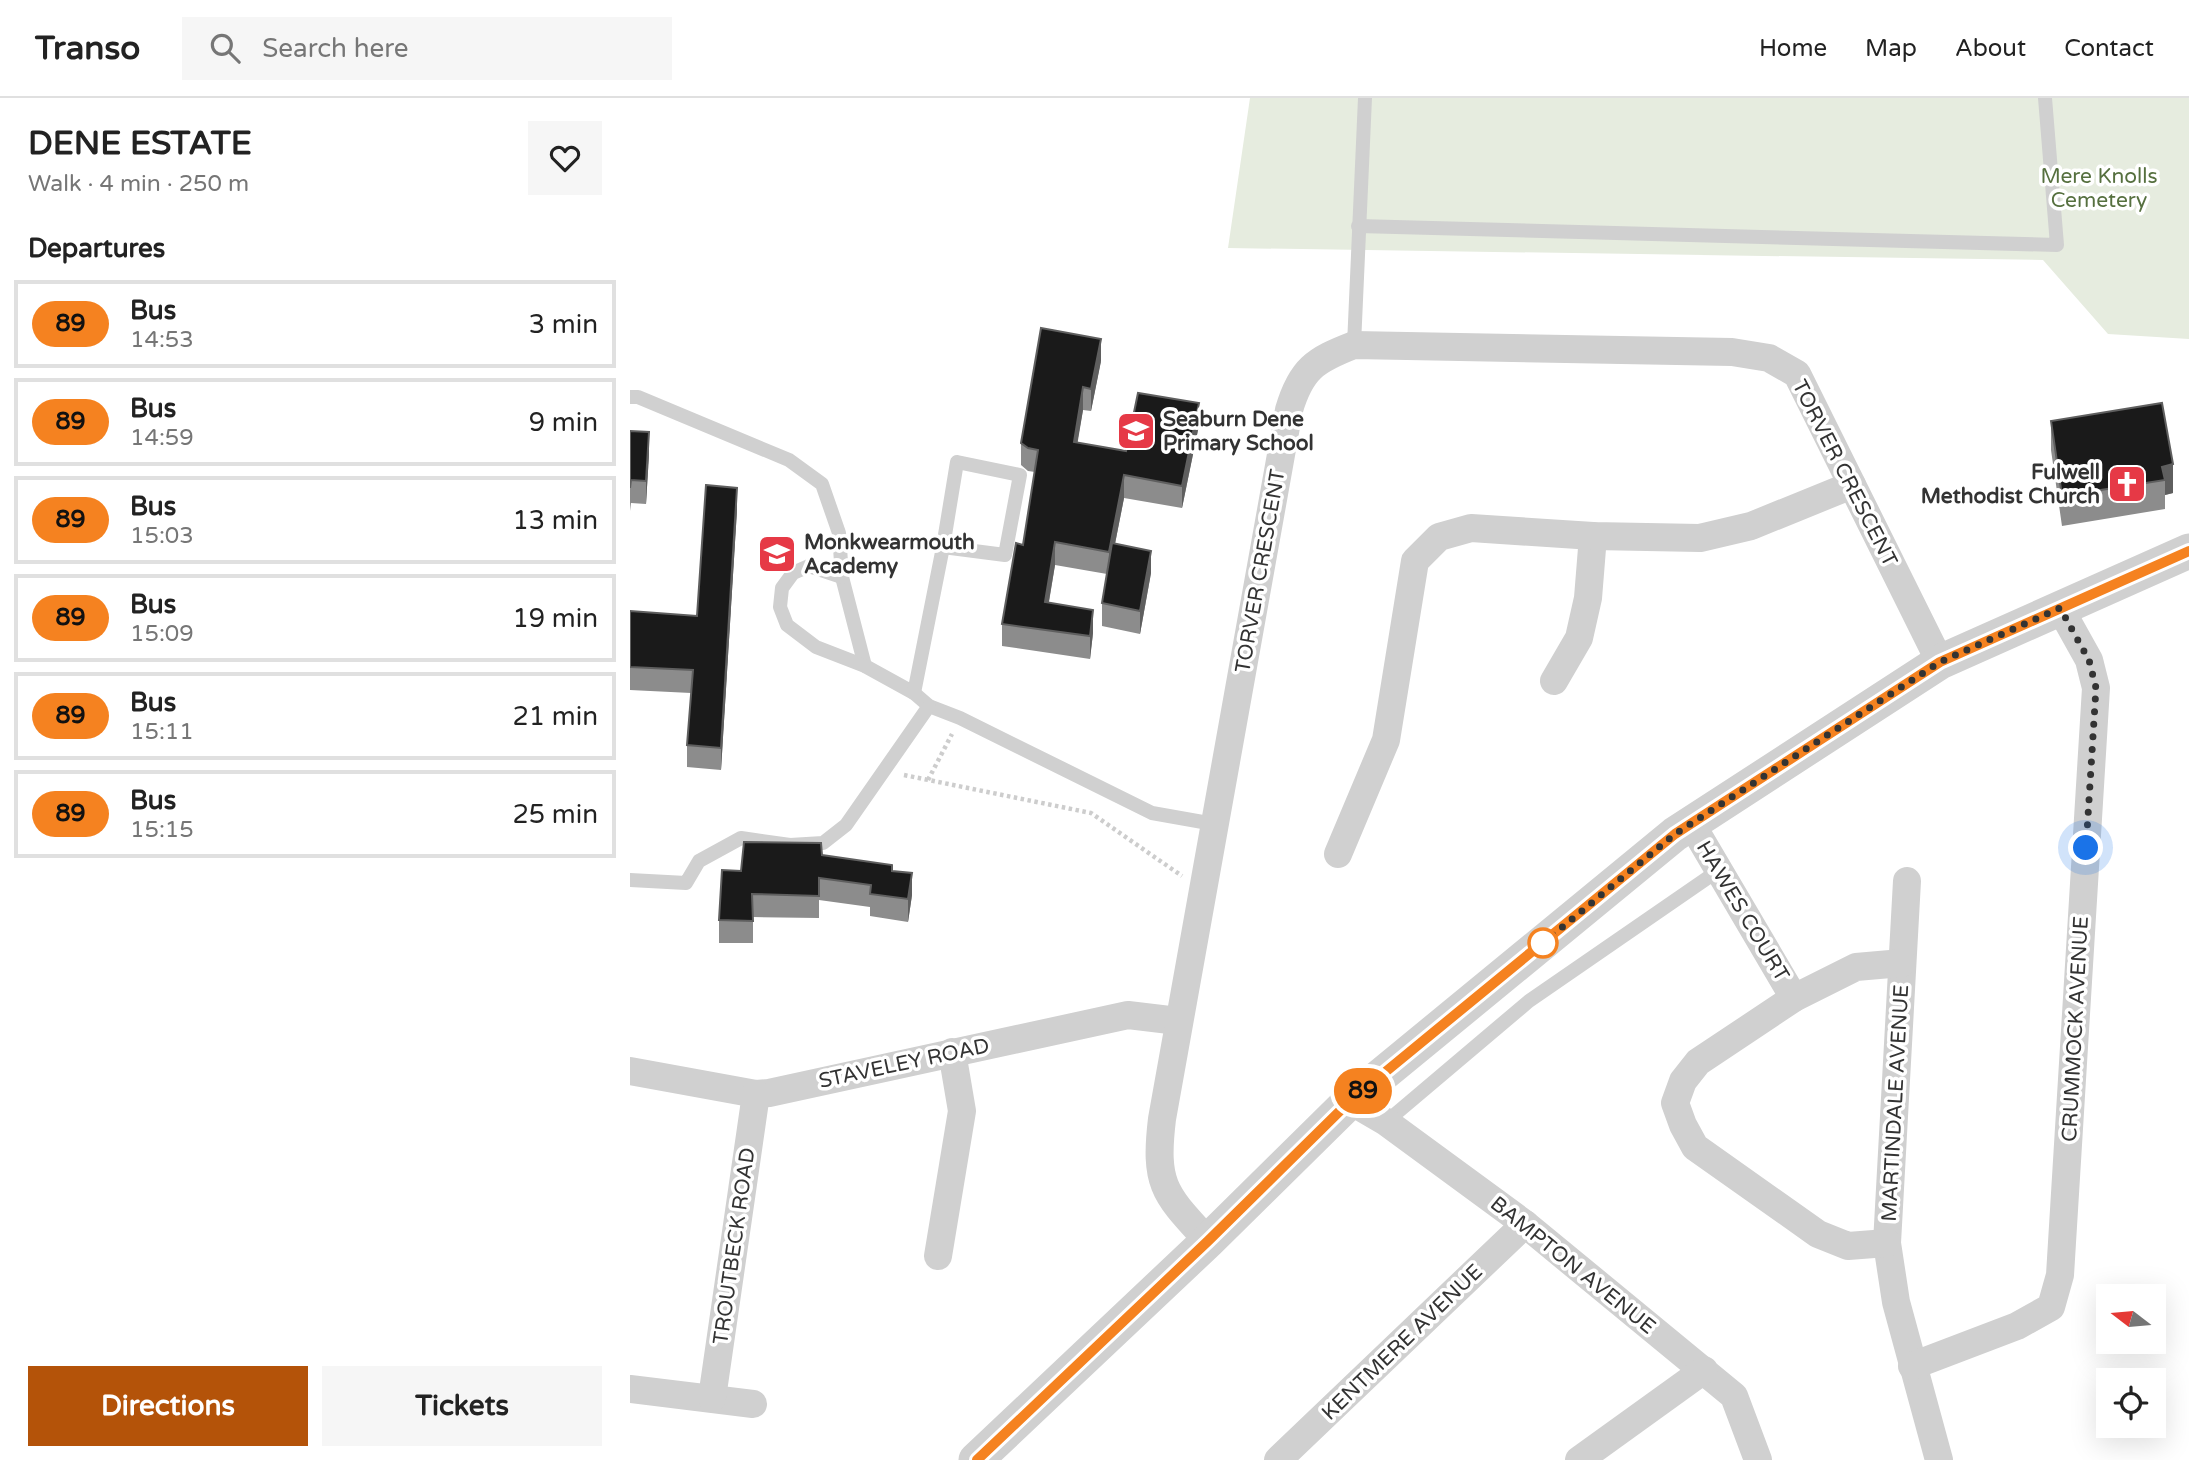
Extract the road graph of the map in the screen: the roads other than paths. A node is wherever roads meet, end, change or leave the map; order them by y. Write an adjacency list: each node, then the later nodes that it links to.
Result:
1 (1365, 98): 3 (lane)
2 (2045, 98): 3 (lane)
3 (1358, 226): 4 (lane)
4 (1354, 345): 6 (street, TORVER CRESCENT); 18 (street, TORVER CRESCENT)
5 (630, 397): 10 (lane)
6 (1852, 485): 7 (street); 12 (street, TORVER CRESCENT)
7 (1593, 536): 14 (street); 19 (street)
8 (943, 547): 8 (lane); 15 (lane)
9 (2189, 551): 11 (street)
10 (842, 577): 13 (lane); 13 (lane)
11 (2060, 608): 12 (street); 35 (street, CRUMMOCK AVENUE)
12 (1940, 662): 17 (street)
13 (865, 666): 15 (lane)
14 (1554, 681)
15 (914, 692): 16 (lane)
16 (929, 706): 18 (lane); 21 (lane)
17 (1691, 823): 20 (street, HAWES COURT); 29 (street)
18 (1214, 824): 25 (street, TORVER CRESCENT)
19 (1338, 854)
20 (1719, 870): 24 (street, HAWES COURT); 30 (lane)
21 (630, 880)
22 (1907, 881): 23 (street, MARTINDALE AVENUE)
23 (1902, 963): 24 (street, MARTINDALE AVENUE); 33 (street, MARTINDALE AVENUE)
24 (1794, 998): 33 (street, MARTINDALE AVENUE)
25 (1178, 1021): 26 (street, STAVELEY ROAD); 32 (street, TORVER CRESCENT)
26 (952, 1052): 28 (street, STAVELEY ROAD); 34 (street)
27 (630, 1071): 28 (street, STAVELEY ROAD)
28 (757, 1094): 38 (street, TROUTBECK ROAD)
29 (1350, 1101): 30 (street, BAMPTON AVENUE); 32 (street)
30 (1386, 1122): 31 (street, BAMPTON AVENUE)
31 (1525, 1224): 36 (street, BAMPTON AVENUE); 41 (street, KENTMERE AVENUE)
32 (1208, 1241): 40 (street)
33 (1887, 1243): 35 (street, MARTINDALE AVENUE)
34 (938, 1256)
35 (1912, 1366): 44 (street, MARTINDALE AVENUE)
36 (1704, 1370): 42 (street); 43 (street, BAMPTON AVENUE)
37 (630, 1389): 38 (street)
38 (712, 1398): 39 (street)
39 (753, 1404)
40 (976, 1460)
41 (1278, 1460)
42 (1579, 1460)
43 (1758, 1460)
44 (1939, 1460)

